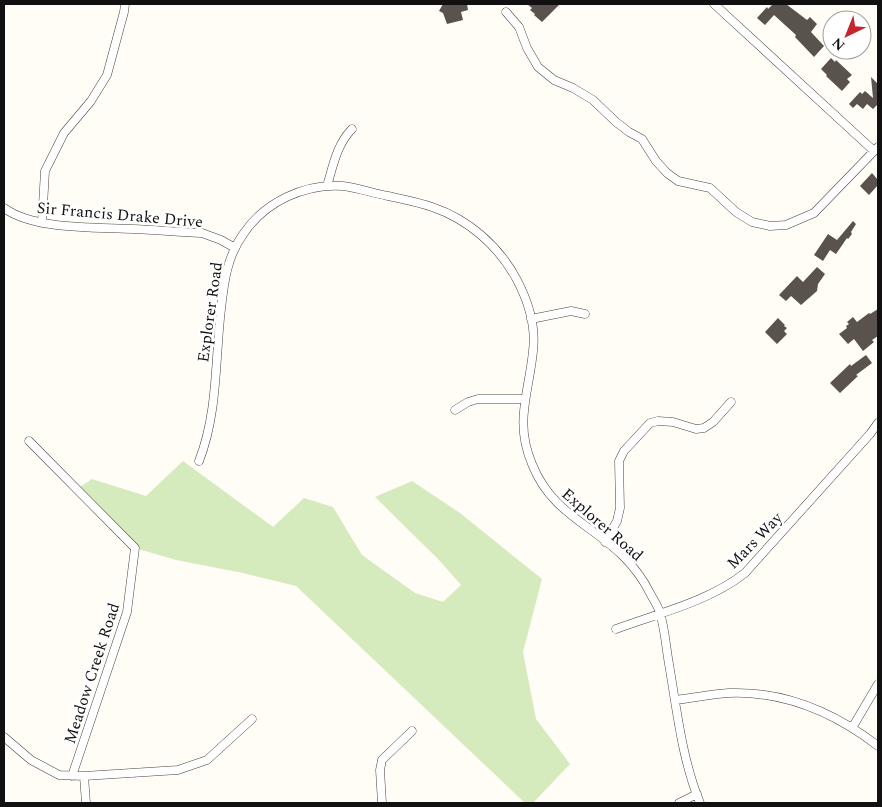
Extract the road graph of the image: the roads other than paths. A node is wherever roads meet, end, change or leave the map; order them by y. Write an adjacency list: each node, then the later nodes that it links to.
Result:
1 (125, 4): 8 (street)
2 (714, 4): 5 (street)
3 (506, 12): 5 (street)
4 (352, 129): 6 (street)
5 (876, 149)
6 (327, 186): 9 (street, Explorer Road); 11 (street, Explorer Road)
7 (4, 208): 8 (street, Sir Francis Drake Drive)
8 (42, 223): 9 (street, Sir Francis Drake Drive)
9 (235, 248): 17 (street, Explorer Road)
10 (585, 314): 11 (street)
11 (531, 319): 12 (street, Explorer Road)
12 (524, 400): 14 (street); 18 (street, Explorer Road)
13 (731, 402): 18 (street)
14 (455, 410)
15 (878, 423): 19 (street, Mars Way)
16 (29, 440): 28 (street, Meadow Creek Road)
17 (198, 461)
18 (605, 542): 19 (street, Explorer Road)
19 (660, 613): 20 (street, Mars Way); 22 (street, Explorer Road)
20 (616, 629)
21 (878, 684): 24 (street)
22 (675, 700): 24 (street); 30 (street, Explorer Road)
23 (252, 719): 29 (street)
24 (852, 728): 27 (street)
25 (412, 731): 32 (street)
26 (4, 737): 28 (street)
27 (878, 746)
28 (72, 776): 29 (street)
29 (84, 776): 31 (street)
30 (697, 794): 33 (street); 34 (street, Explorer Road)
31 (86, 803)
32 (382, 803)
33 (679, 803)
34 (700, 803)

